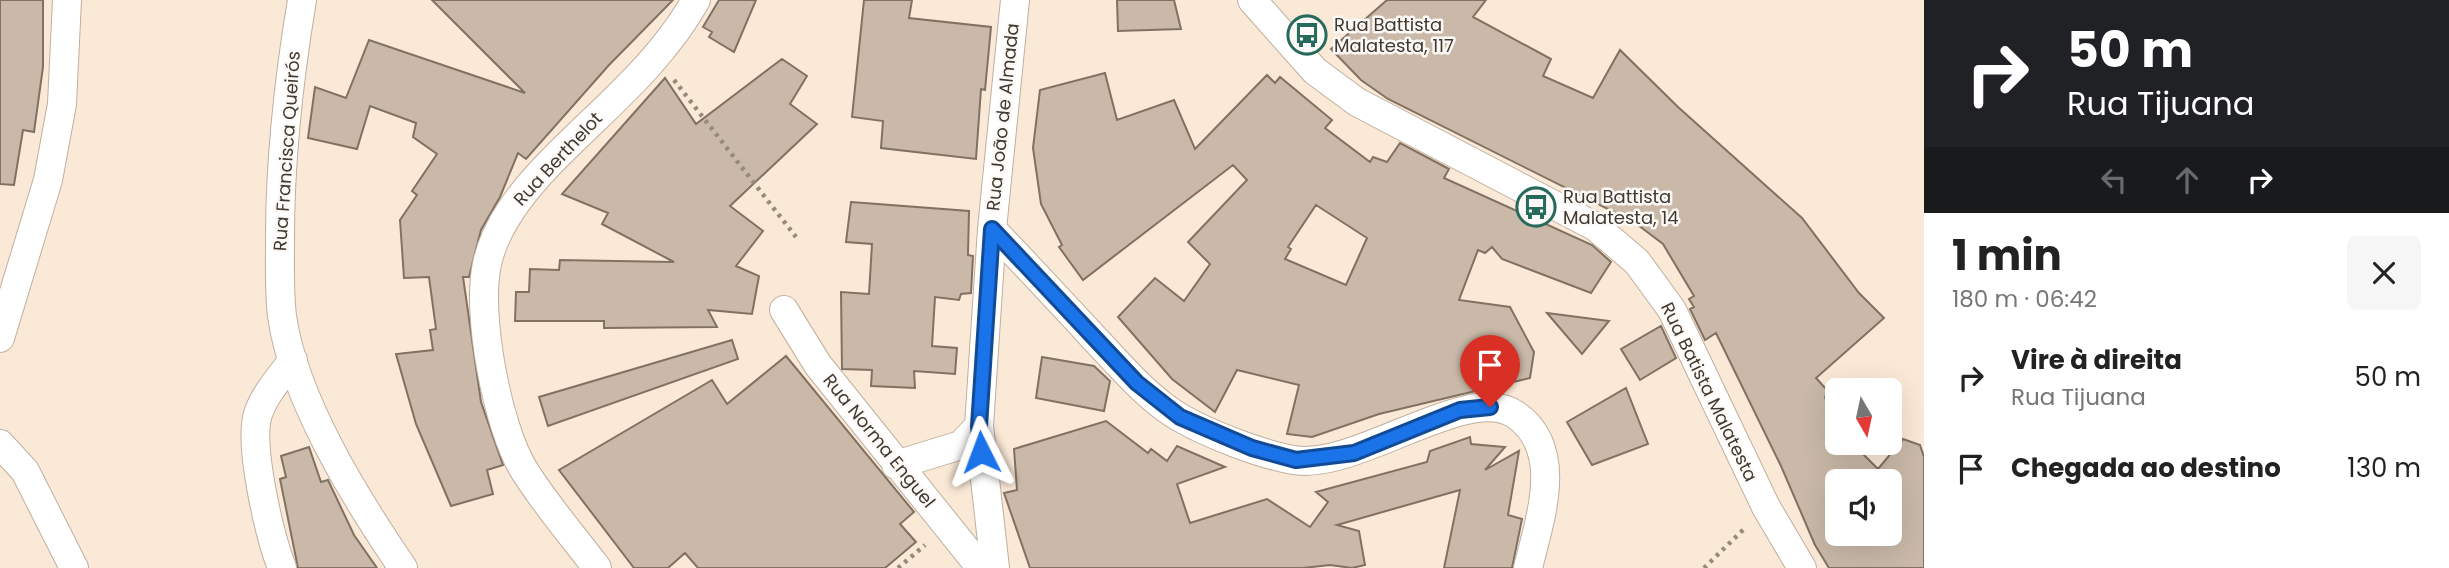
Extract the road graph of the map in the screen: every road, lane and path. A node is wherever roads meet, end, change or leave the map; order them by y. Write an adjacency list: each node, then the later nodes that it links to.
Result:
1 (67, 0): 10 (street)
2 (302, 0): 11 (street, Rua Francisca Queirós)
3 (696, 0): 6 (street, Rua Berthelot)
4 (1015, 0): 7 (street, Rua João de Almada)
5 (1252, 0): 15 (street, Rua Batista Malatesta)
6 (656, 57): 8 (path); 20 (street, Rua Berthelot)
7 (992, 229): 12 (street, Rua João de Almada); 24 (street)
8 (796, 237)
9 (784, 310): 14 (street, Rua Norma Enguel)
10 (0, 338)
11 (293, 360): 18 (street); 19 (street, Rua Francisca Queirós)
12 (979, 426): 14 (street); 23 (street, Rua João de Almada)
13 (0, 444): 17 (street)
14 (896, 465): 16 (street, Rua Norma Enguel)
15 (1766, 508): 25 (path); 26 (street, Rua Batista Malatesta)
16 (947, 527): 21 (path); 22 (street, Rua Norma Enguel)
17 (74, 568)
18 (282, 568)
19 (403, 568)
20 (597, 568)
21 (898, 568)
22 (981, 568)
23 (995, 568)
24 (1528, 568)
25 (1704, 568)
26 (1802, 568)

